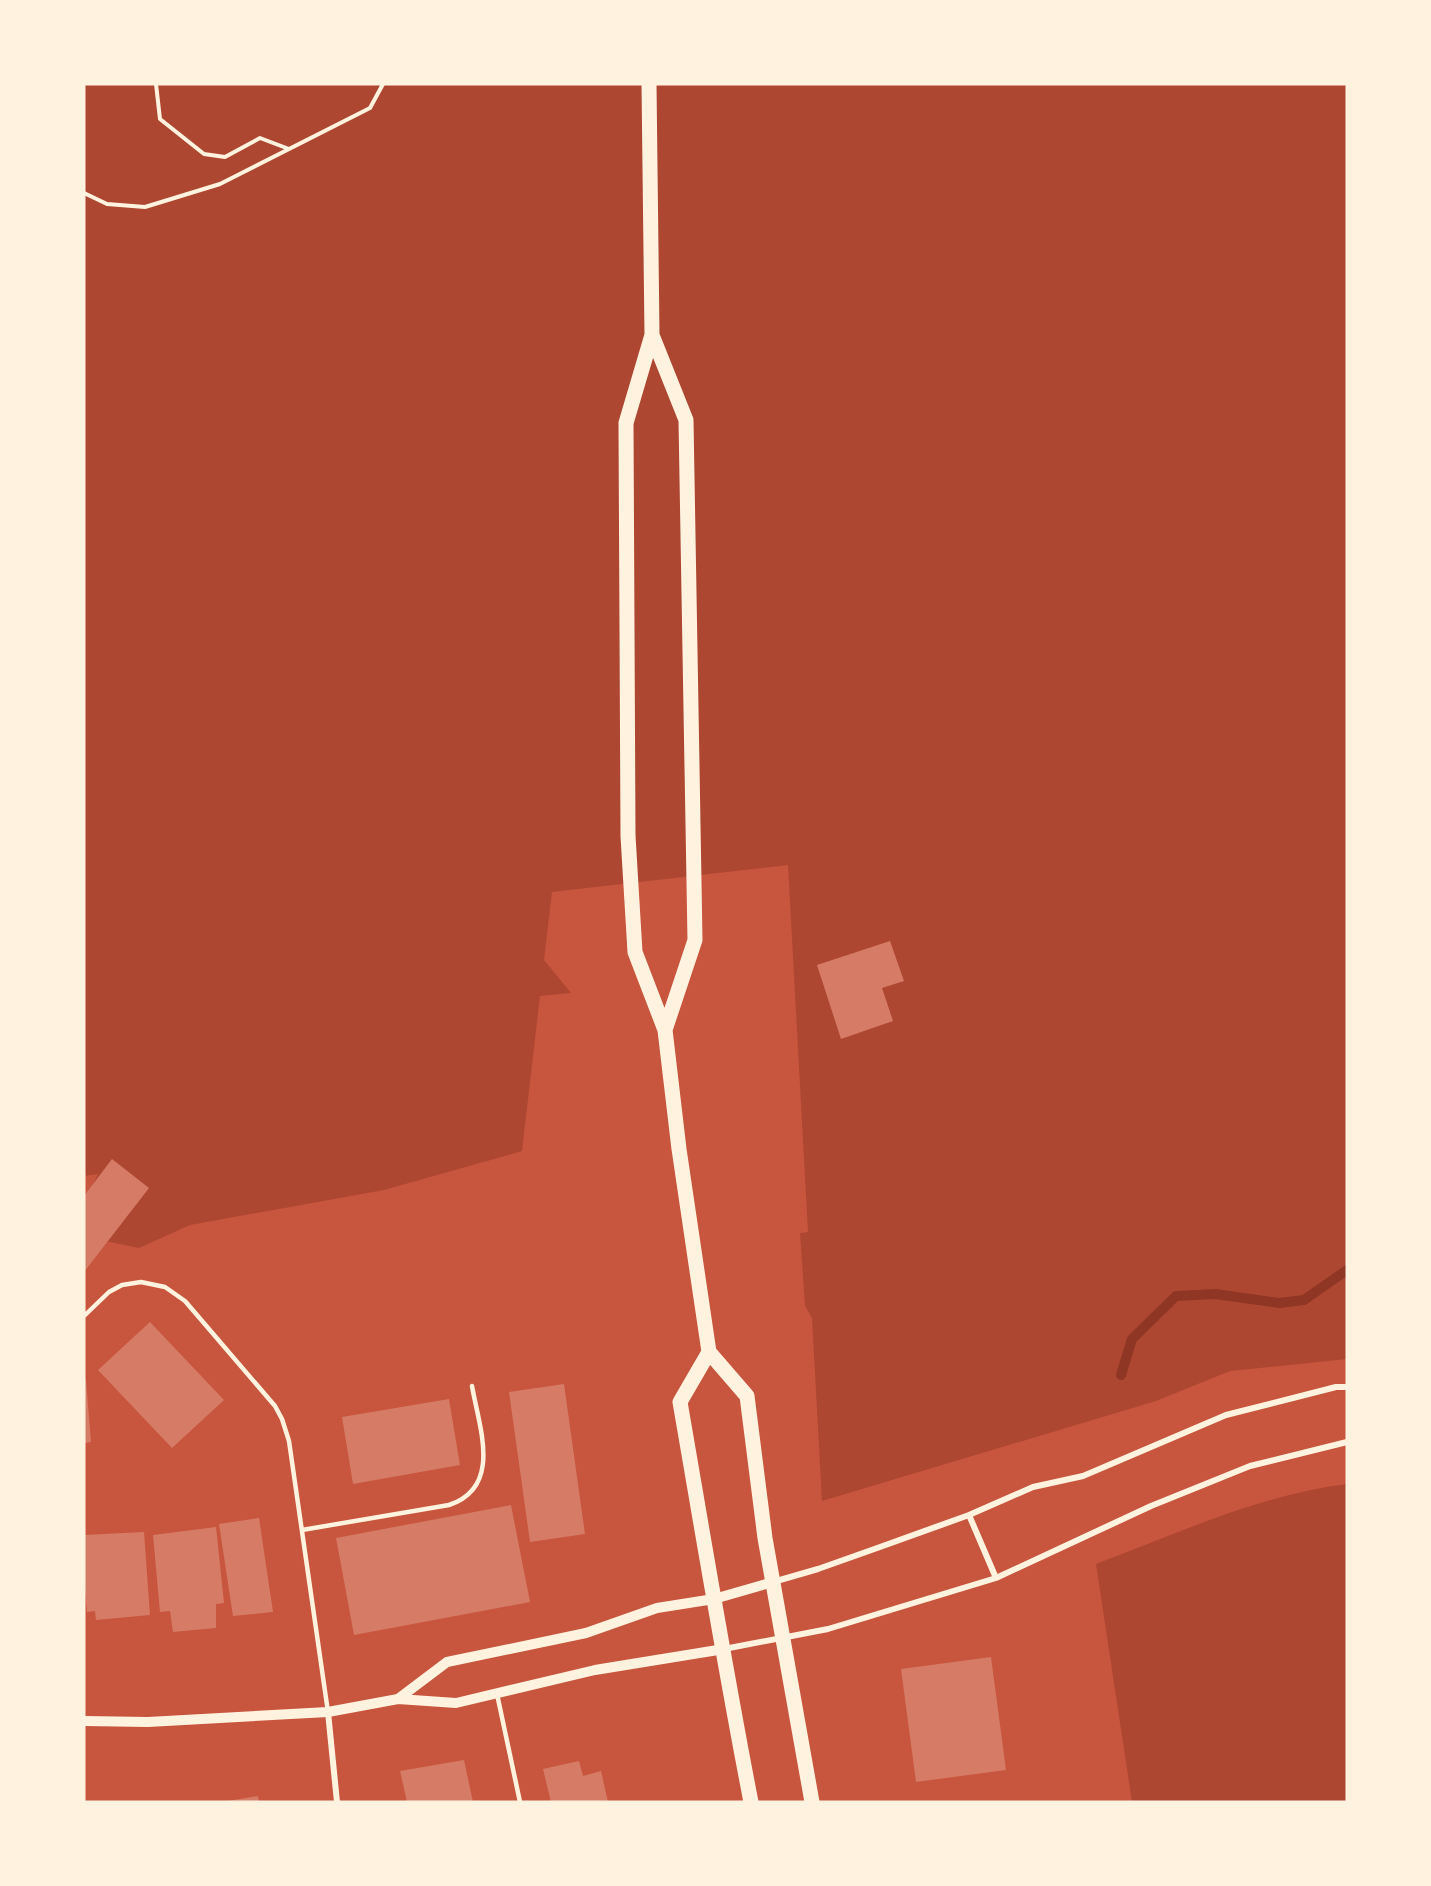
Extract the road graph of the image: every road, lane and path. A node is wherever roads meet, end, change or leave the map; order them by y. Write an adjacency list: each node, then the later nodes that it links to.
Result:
1 (156, 84): 4 (path)
2 (383, 84): 4 (path)
3 (649, 84): 6 (main road)
4 (290, 149): 5 (path)
5 (84, 193)
6 (652, 334): 7 (main road); 7 (main road)
7 (665, 1030): 9 (main road)
8 (84, 1316): 14 (lane)
9 (710, 1352): 16 (main road); 17 (main road)
10 (472, 1386): 14 (lane)
11 (1347, 1387): 13 (street)
12 (1347, 1442): 15 (street)
13 (969, 1515): 15 (street); 16 (street)
14 (302, 1530): 22 (lane)
15 (996, 1578): 18 (street)
16 (773, 1582): 17 (street); 18 (main road)
17 (714, 1599): 19 (main road); 21 (street)
18 (782, 1638): 19 (street); 27 (main road)
19 (724, 1649): 20 (street); 26 (main road)
20 (497, 1694): 21 (street); 25 (lane)
21 (398, 1699): 22 (street)
22 (328, 1712): 23 (street); 24 (street)
23 (84, 1721)
24 (337, 1802)
25 (520, 1802)
26 (751, 1802)
27 (813, 1802)

